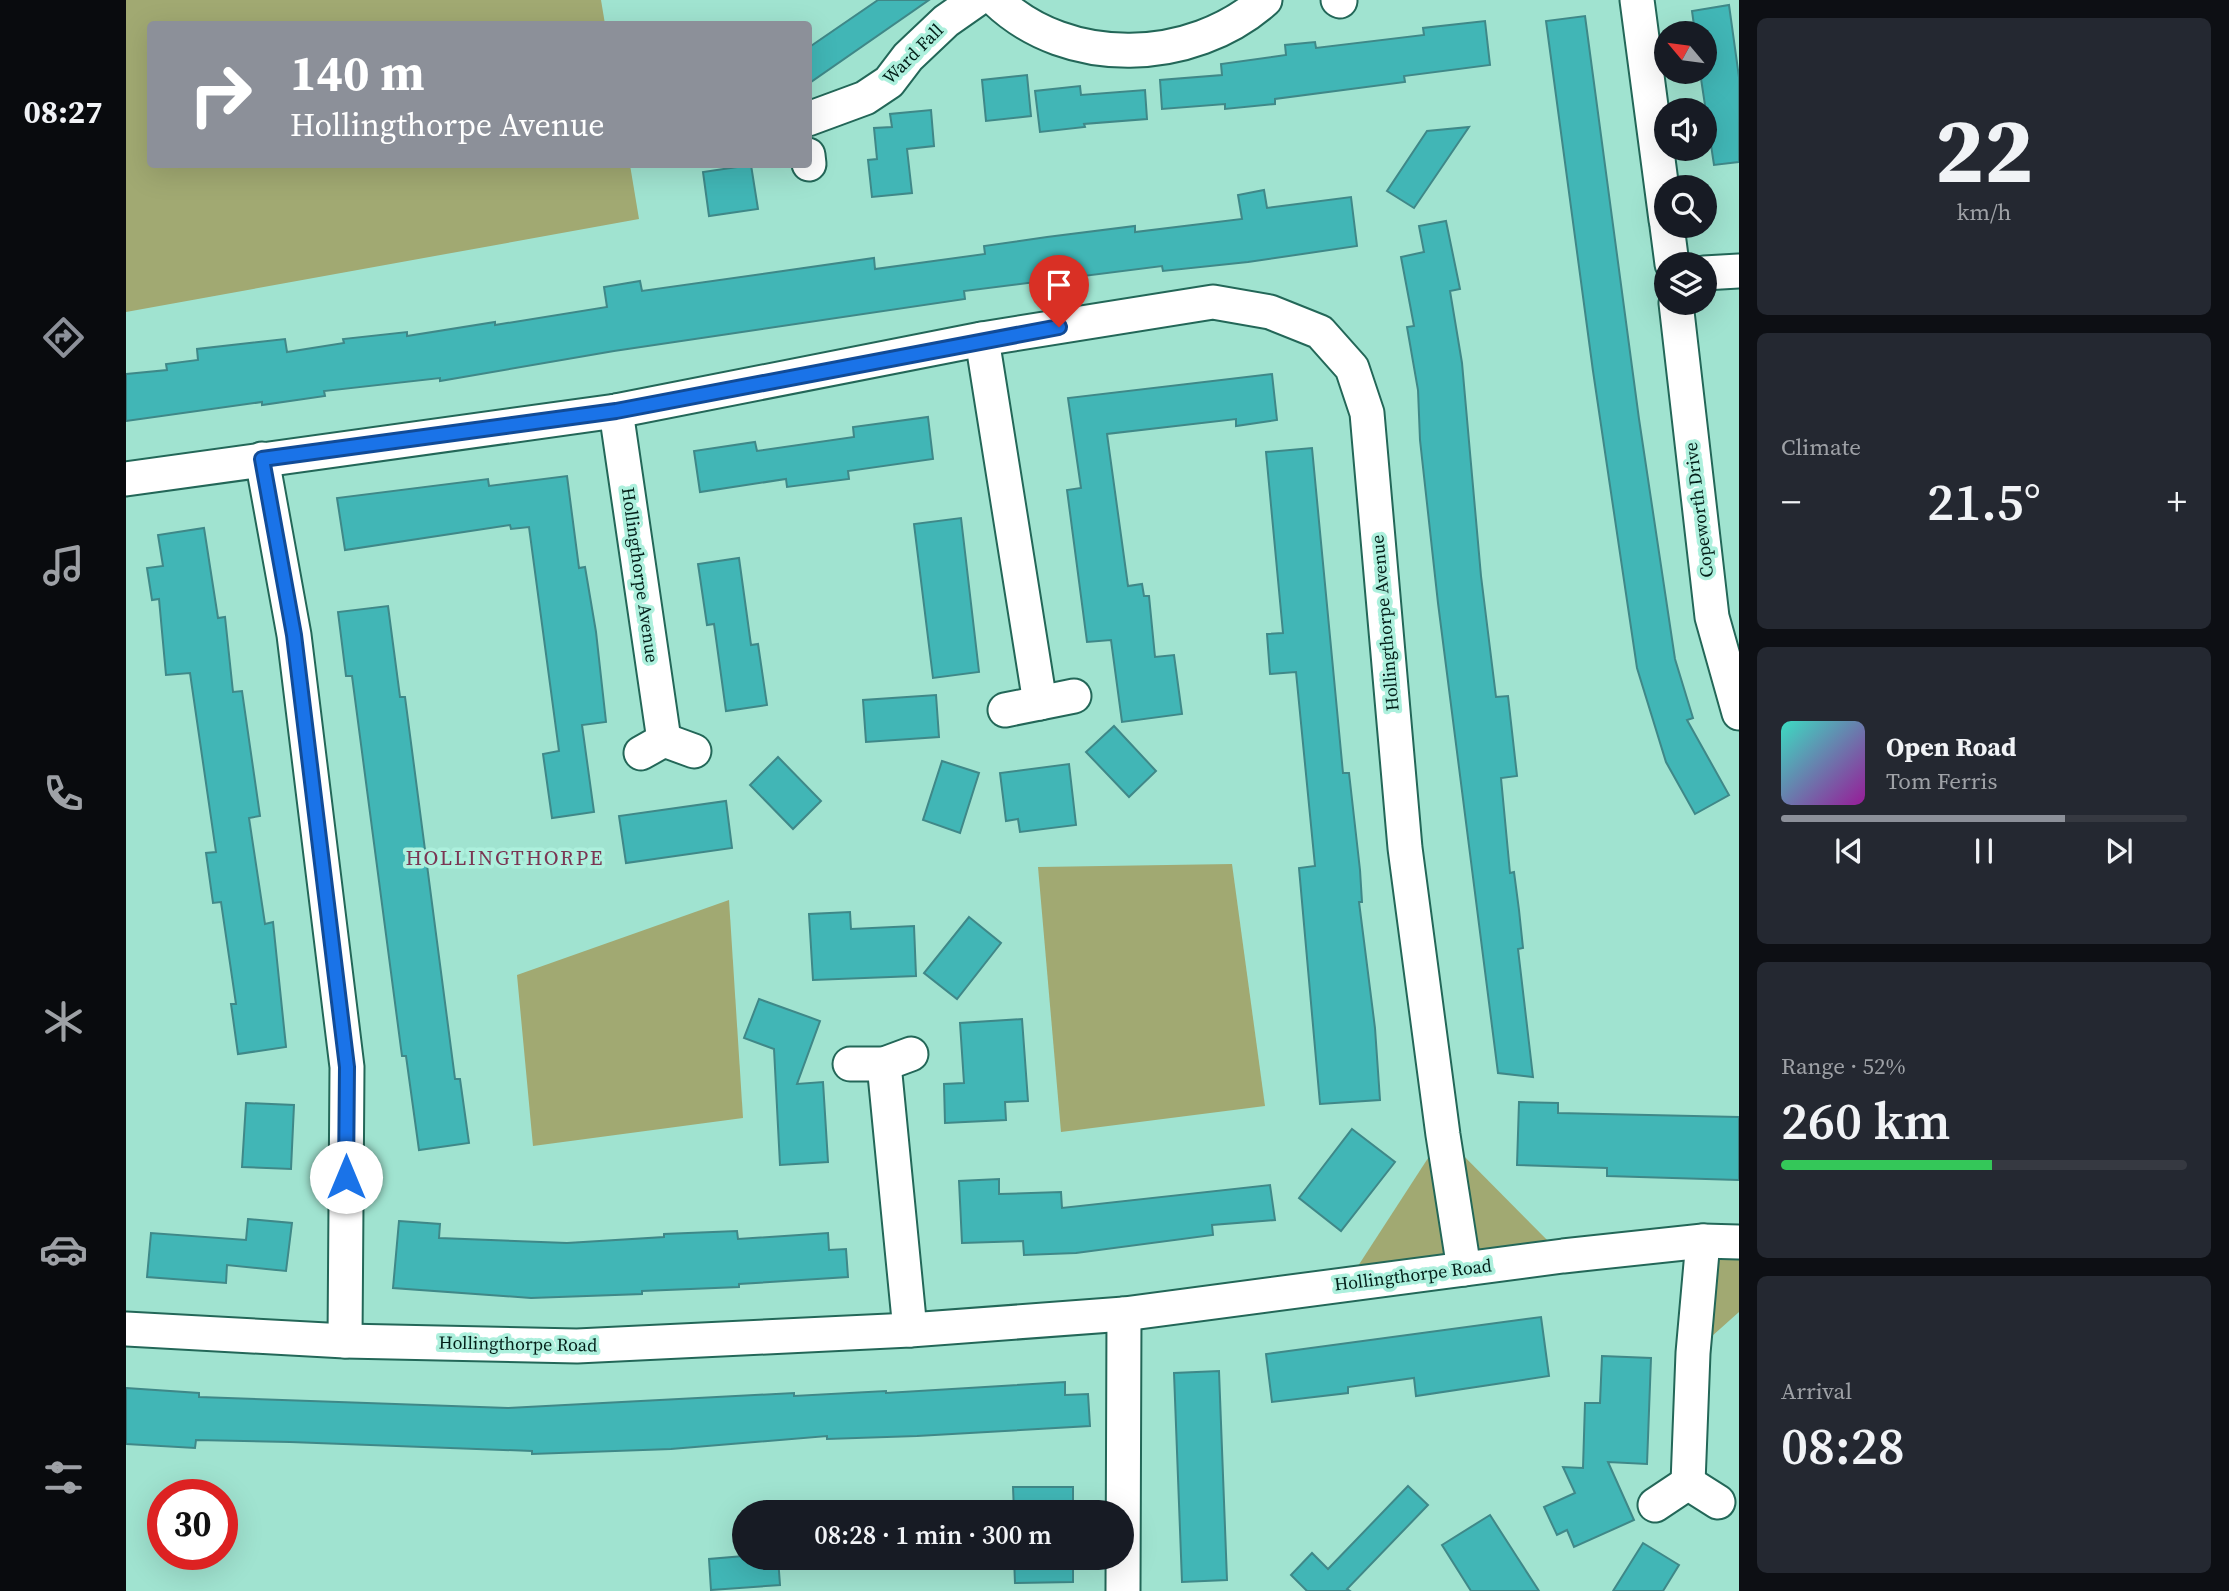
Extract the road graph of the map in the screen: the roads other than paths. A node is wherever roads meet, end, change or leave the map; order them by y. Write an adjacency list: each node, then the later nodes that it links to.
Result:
1 (976, 0): 5 (street, Ward Fall)
2 (996, 0): 3 (street)
3 (1265, 0)
4 (1637, 0): 6 (street)
5 (812, 118)
6 (1660, 175)
7 (1739, 271): 8 (street)
8 (1717, 272)
9 (1677, 315): 17 (street, Copeworth Drive)
10 (982, 339): 11 (street, Hollingthorpe Avenue); 15 (street); 22 (street, Hollingthorpe Avenue)
11 (616, 411): 12 (street, Hollingthorpe Avenue); 18 (street, Hollingthorpe Avenue)
12 (262, 459): 13 (street, Hollingthorpe Avenue); 26 (street)
13 (126, 479)
14 (1074, 696): 15 (street)
15 (1040, 703): 16 (street)
16 (1005, 710)
17 (1739, 713)
18 (666, 748)
19 (850, 1064): 25 (street)
20 (1703, 1241): 21 (street, Hollingthorpe Road); 22 (street, Hollingthorpe Road); 27 (street)
21 (1739, 1242)
22 (1464, 1269): 23 (street, Hollingthorpe Road)
23 (1124, 1314): 25 (street, Hollingthorpe Road); 30 (street)
24 (126, 1329): 26 (street, Hollingthorpe Road)
25 (910, 1330): 26 (street, Hollingthorpe Road)
26 (345, 1341)
27 (1688, 1482): 28 (street); 29 (street)
28 (1718, 1502)
29 (1655, 1505)
30 (1122, 1591)

